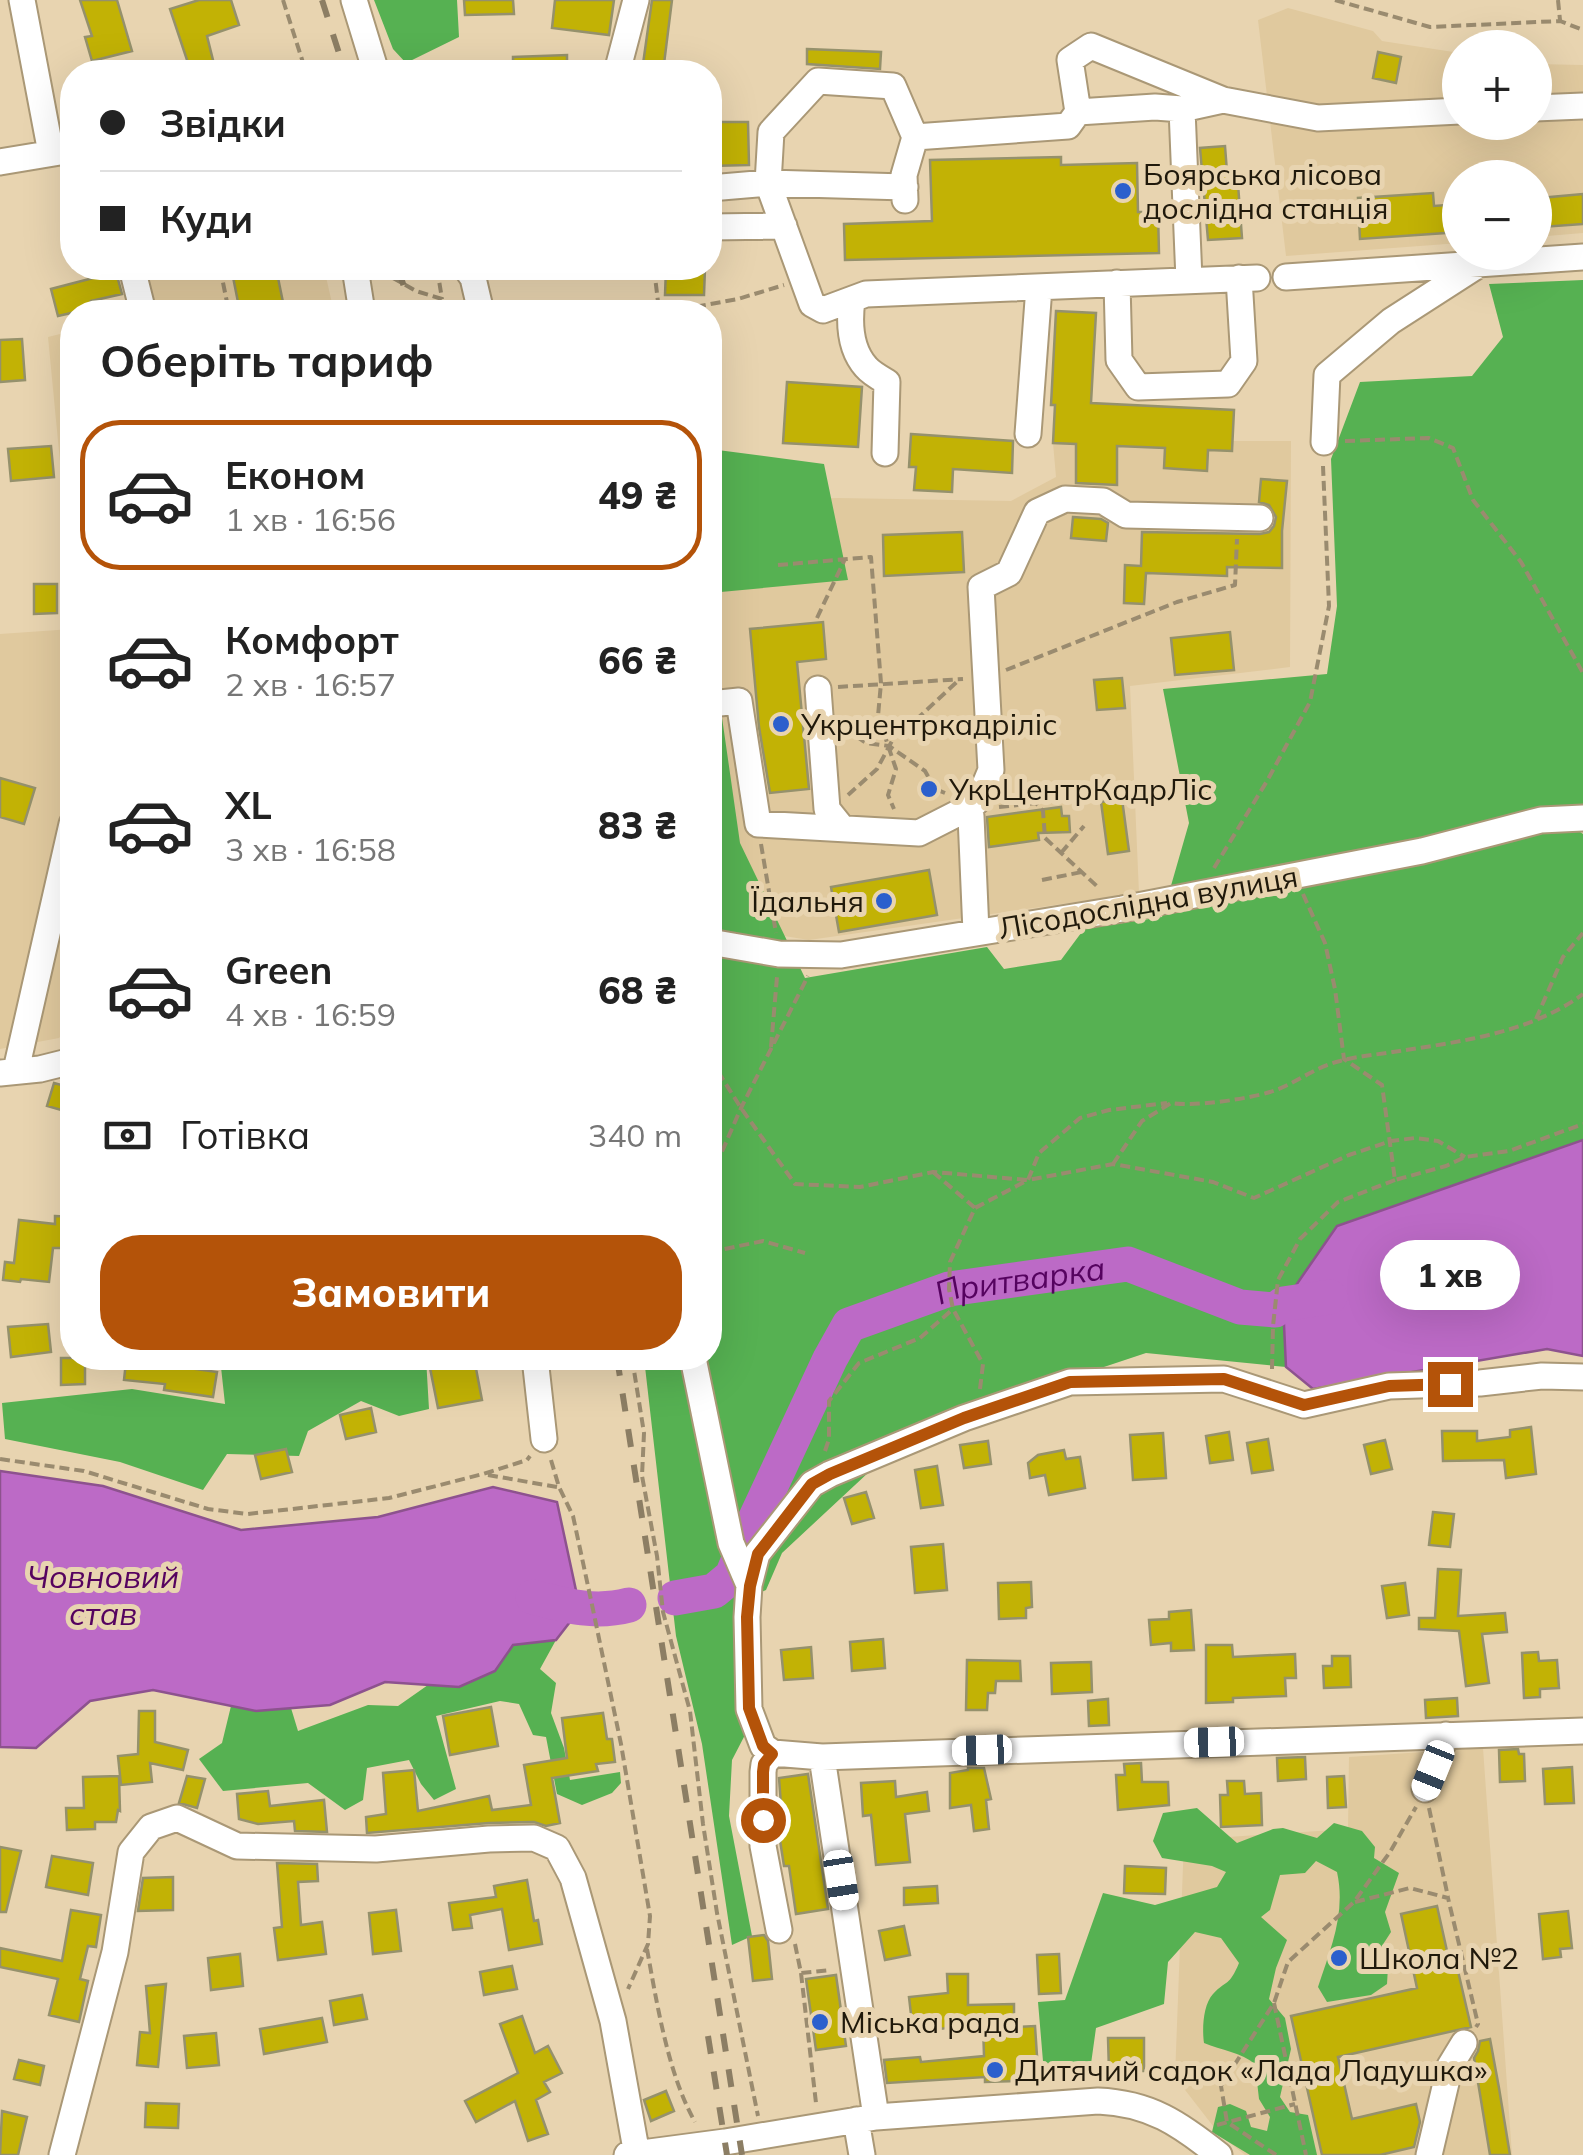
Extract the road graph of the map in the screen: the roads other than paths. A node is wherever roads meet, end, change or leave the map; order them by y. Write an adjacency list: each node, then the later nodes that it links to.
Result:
1 (22, 0): 13 (street)
2 (354, 0): 4 (street)
3 (636, 0): 5 (street)
4 (372, 60)
5 (620, 60)
6 (1223, 100): 9 (street); 10 (street); 11 (street)
7 (1583, 106): 8 (street)
8 (1552, 107)
9 (1182, 109): 10 (street); 25 (street)
10 (1078, 112): 12 (street)
11 (1442, 112)
12 (915, 137): 16 (street); 16 (street)
13 (60, 143)
14 (60, 151): 15 (street)
15 (0, 162)
16 (768, 183): 17 (street); 18 (street)
17 (722, 187)
18 (784, 226): 19 (street); 28 (street)
19 (722, 227)
20 (1583, 257): 21 (street)
21 (1552, 259)
22 (1442, 267): 24 (street)
23 (1471, 270): 30 (street)
24 (1286, 277)
25 (1190, 280): 26 (street); 26 (street)
26 (1117, 284): 27 (street)
27 (1038, 287): 28 (street); 29 (street)
28 (852, 300): 31 (street)
29 (1028, 434)
30 (1324, 442)
31 (885, 453)
32 (1249, 518): 35 (street)
33 (818, 689): 37 (street)
34 (722, 703): 37 (street)
35 (972, 810): 37 (street); 39 (street)
36 (1583, 818): 39 (street, Лісодослідна вулиця)
37 (835, 819)
38 (60, 870): 42 (street)
39 (976, 932): 40 (street, Лісодослідна вулиця)
40 (722, 944)
41 (60, 1064): 42 (street)
42 (8, 1071)
43 (536, 1370): 46 (street)
44 (695, 1370): 47 (street)
45 (1583, 1376): 47 (street)
46 (544, 1438)
47 (747, 1580): 50 (street)
48 (1583, 1730): 49 (street)
49 (1446, 1736): 51 (street); 52 (street)
50 (772, 1754): 51 (street); 53 (street)
51 (822, 1756): 55 (street)
52 (1426, 1789)
53 (778, 1930)
54 (1464, 2043): 60 (street)
55 (866, 2118): 56 (street); 58 (street); 59 (street)
56 (634, 2154): 57 (street)
57 (62, 2155)
58 (862, 2155)
59 (1220, 2155)
60 (1429, 2155)

